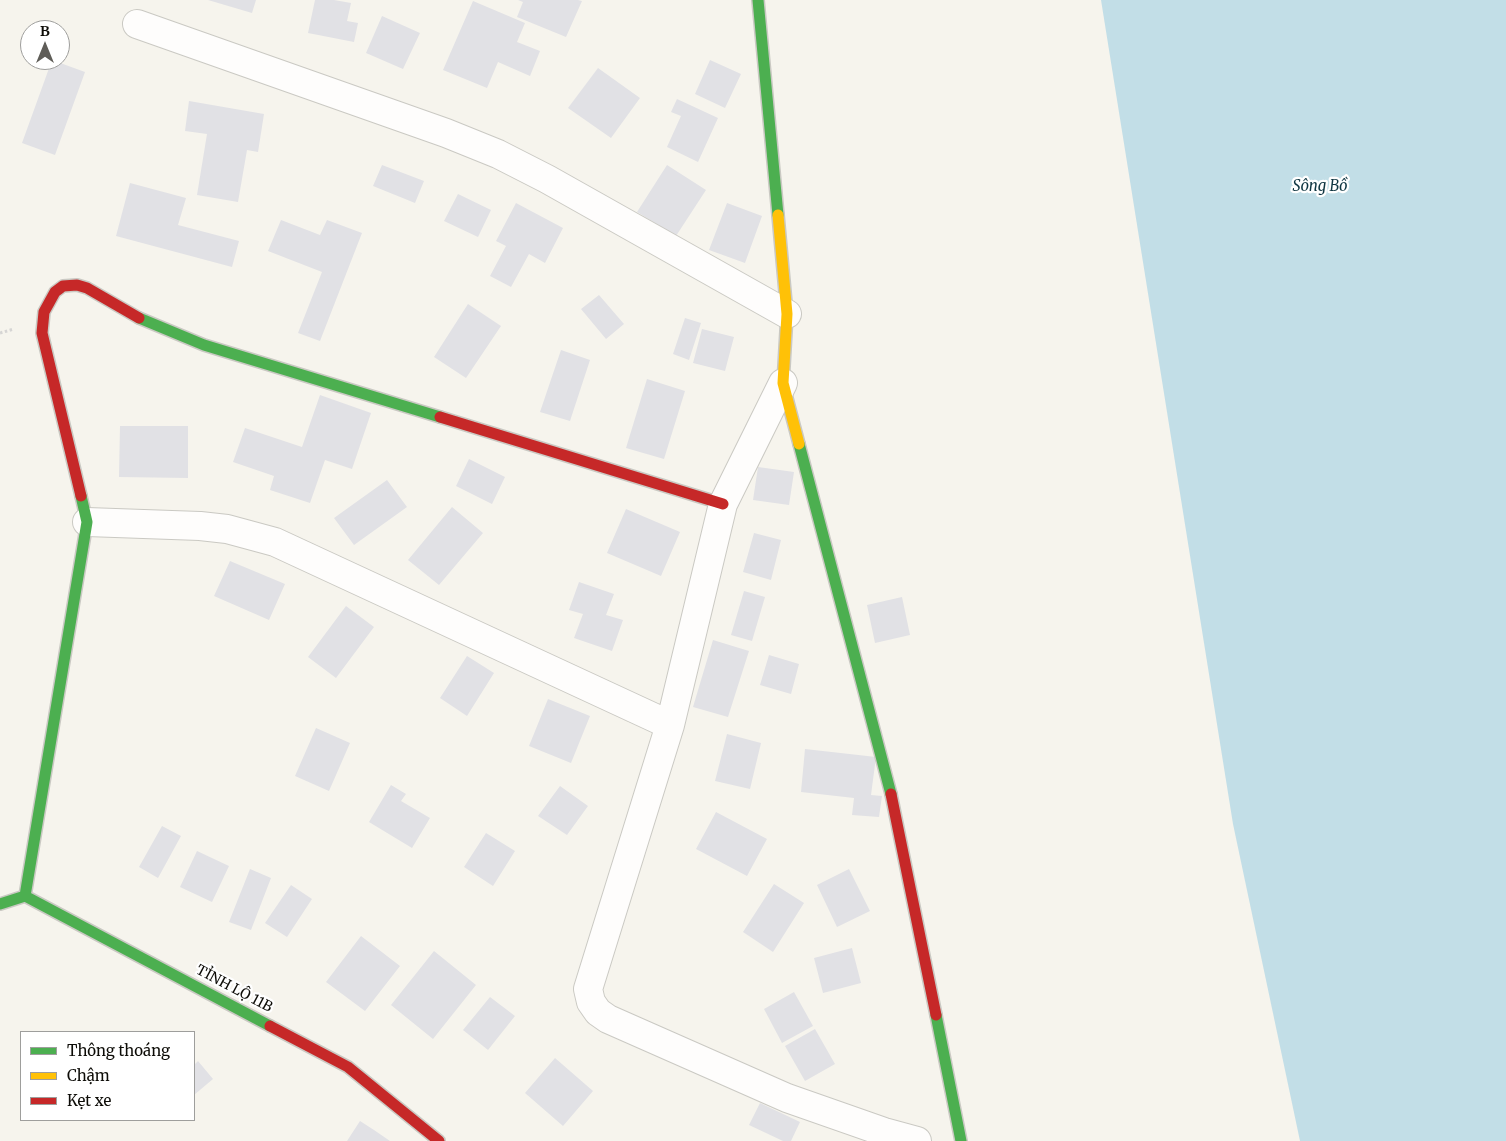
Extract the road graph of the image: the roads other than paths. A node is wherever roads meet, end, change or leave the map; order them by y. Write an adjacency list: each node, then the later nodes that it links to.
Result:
1 (758, 0): 3 (street)
2 (137, 24): 3 (street)
3 (787, 314): 4 (street)
4 (783, 383): 5 (street); 12 (street)
5 (724, 504): 6 (street); 7 (street)
6 (87, 522): 7 (street); 8 (street)
7 (670, 725): 11 (street)
8 (25, 896): 9 (street); 10 (street, TỈNH LỘ 11B)
9 (0, 904)
10 (439, 1141)
11 (917, 1141)
12 (961, 1141)

